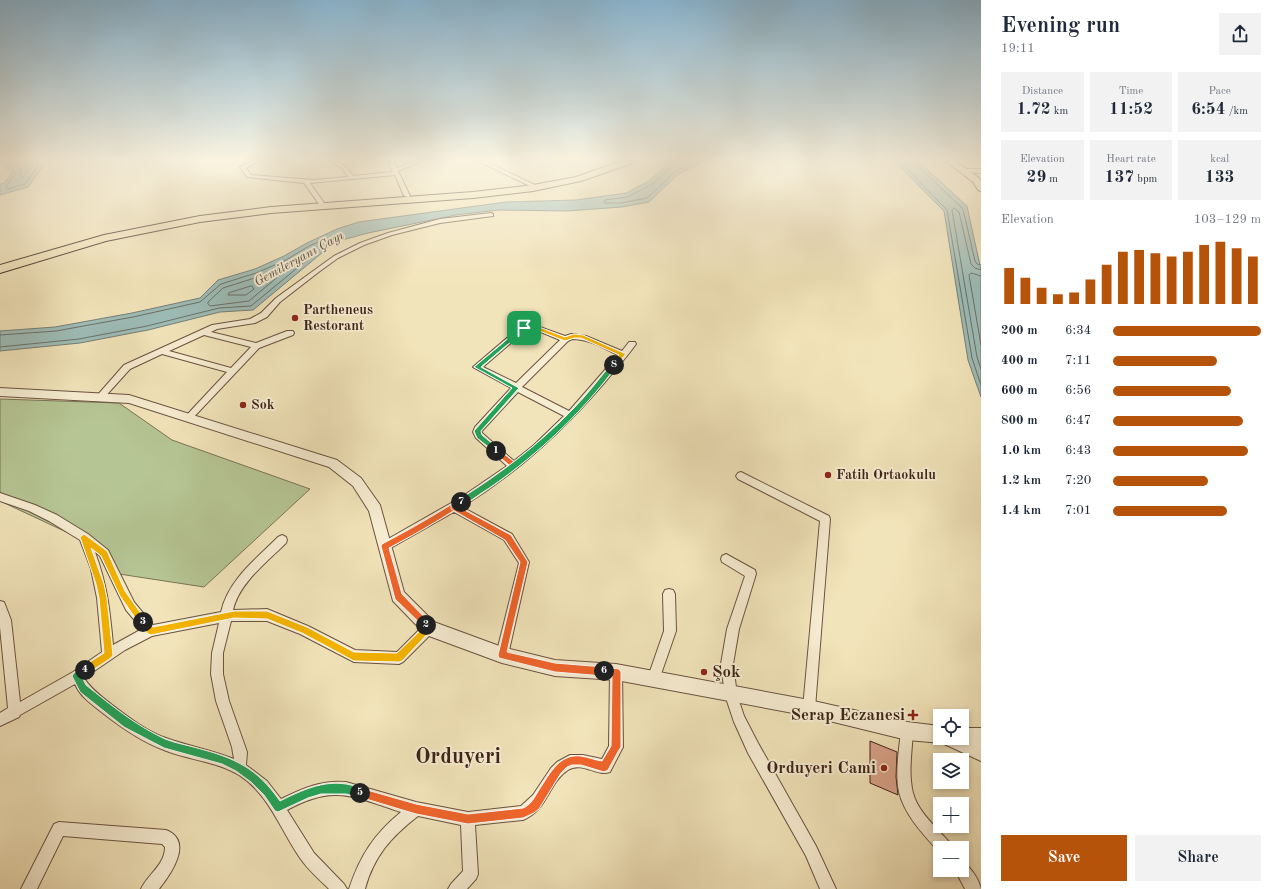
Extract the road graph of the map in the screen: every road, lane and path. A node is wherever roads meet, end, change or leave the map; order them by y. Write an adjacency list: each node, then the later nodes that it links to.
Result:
1 (327, 202): 3 (highway)
2 (372, 202): 6 (highway)
3 (321, 203): 5 (highway)
4 (491, 215): 7 (street)
5 (0, 264)
6 (0, 269)
7 (202, 332): 11 (street); 12 (street)
8 (290, 333): 11 (street)
9 (565, 339): 13 (street); 15 (street); 15 (street)
10 (632, 344): 13 (street)
11 (256, 346): 14 (street)
12 (160, 351): 14 (street); 17 (street)
13 (623, 354): 18 (street)
14 (233, 371): 19 (street)
15 (516, 388): 18 (street); 20 (street)
16 (0, 392): 17 (street)
17 (99, 398): 19 (street)
18 (570, 415): 20 (street)
19 (188, 418): 26 (street)
20 (513, 465): 23 (street)
21 (741, 476): 39 (street)
22 (0, 497): 24 (street)
23 (453, 507): 26 (street); 34 (street)
24 (84, 537): 32 (street); 33 (street)
25 (282, 540): 30 (street)
26 (385, 546): 31 (street)
27 (726, 559): 38 (street)
28 (669, 594): 37 (street)
29 (0, 606): 40 (street)
30 (225, 616): 31 (street); 32 (street); 48 (street)
31 (429, 628): 34 (street)
32 (151, 631): 33 (street)
33 (108, 655): 36 (street)
34 (502, 655): 35 (street)
35 (616, 672): 37 (street); 51 (street)
36 (77, 676): 40 (street); 48 (street)
37 (653, 680): 38 (street)
38 (731, 694): 39 (street); 59 (street)
39 (809, 708): 42 (street)
40 (14, 712): 41 (street)
41 (0, 720)
42 (907, 731): 43 (street); 52 (street)
43 (933, 734)
44 (969, 737): 45 (street)
45 (981, 737)
46 (965, 745): 47 (street)
47 (981, 752)
48 (239, 767): 49 (street)
49 (278, 807): 50 (street); 56 (street)
50 (416, 809): 51 (street); 57 (street)
51 (468, 819): 58 (street)
52 (939, 841)
53 (966, 877): 60 (street)
54 (28, 889): 55 (street)
55 (149, 889)
56 (339, 889)
57 (357, 889)
58 (456, 889)
59 (828, 889)
60 (974, 889)

